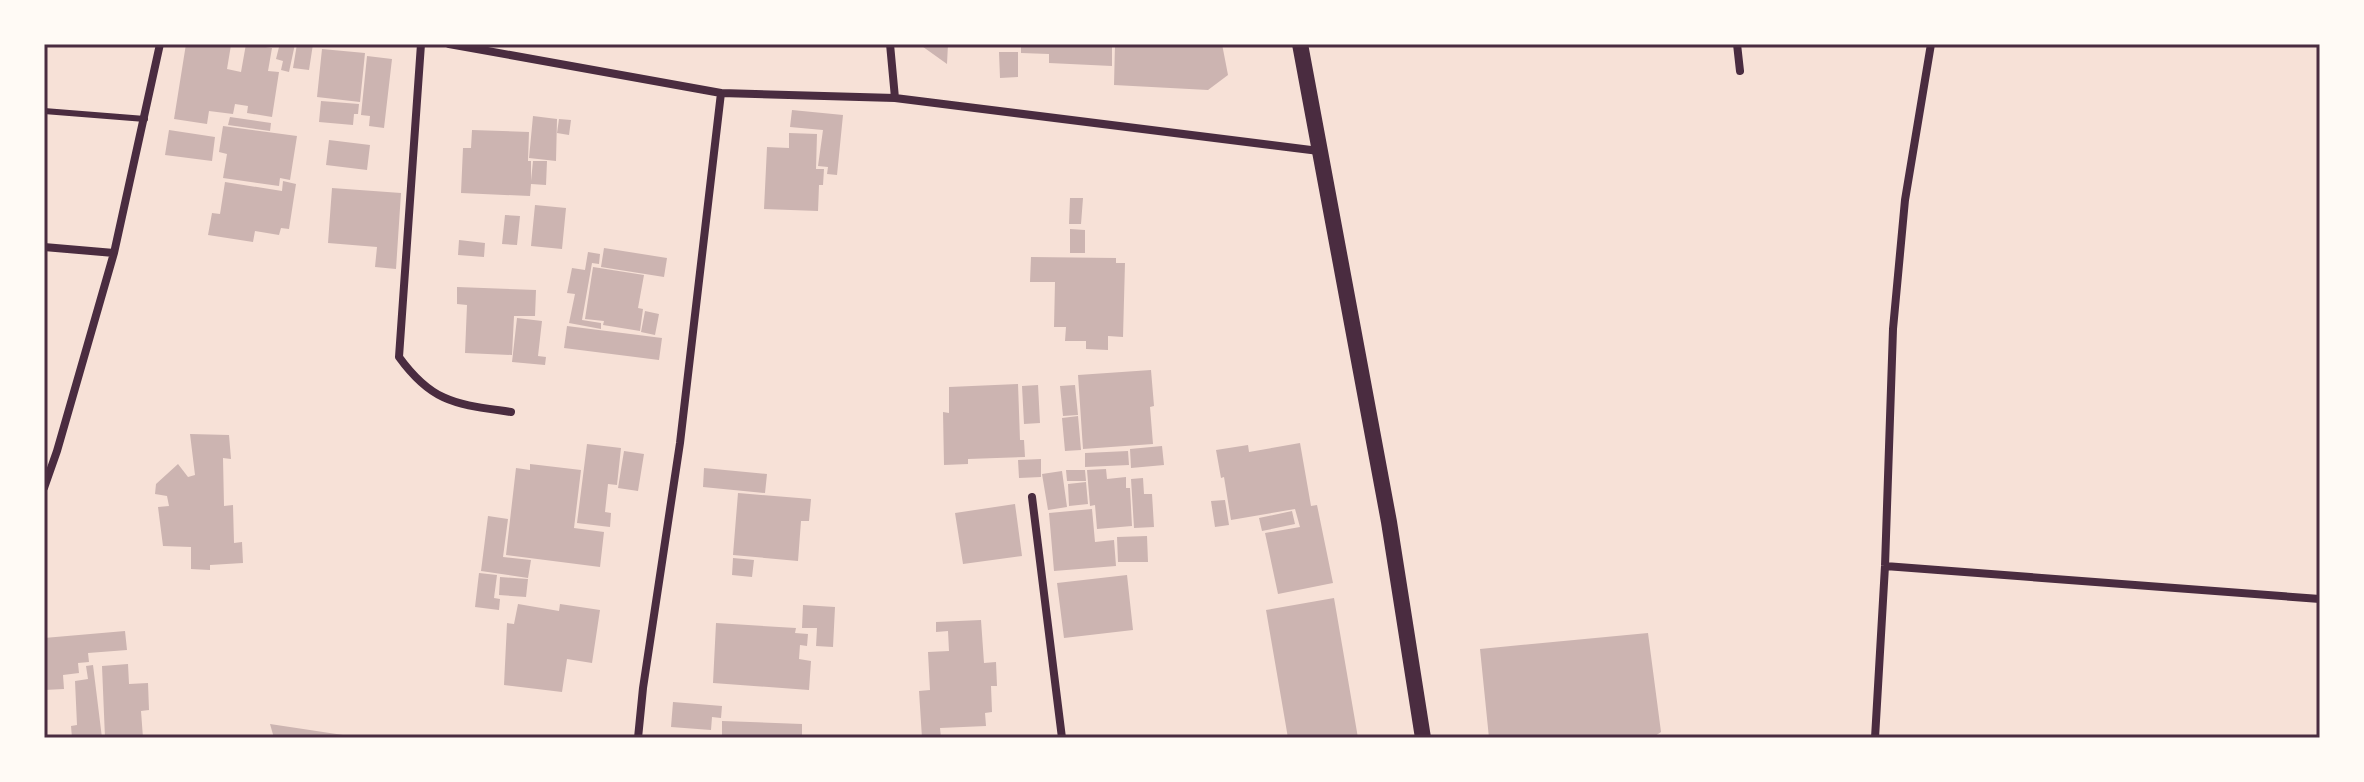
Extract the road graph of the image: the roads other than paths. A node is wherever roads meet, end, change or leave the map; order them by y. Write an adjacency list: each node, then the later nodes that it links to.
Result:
1 (160, 44): 12 (street)
2 (421, 44): 16 (street)
3 (449, 44): 9 (street)
4 (890, 44): 10 (street)
5 (1300, 44): 13 (main road)
6 (1737, 44): 8 (street)
7 (1931, 44): 19 (street)
8 (1740, 71)
9 (721, 93): 10 (street); 21 (street)
10 (895, 98): 13 (street)
11 (44, 111): 12 (lane)
12 (145, 119): 15 (street)
13 (1319, 151): 23 (main road)
14 (44, 247): 15 (street)
15 (114, 253): 17 (street)
16 (511, 412)
17 (44, 488)
18 (1032, 497): 22 (street)
19 (1885, 566): 20 (street); 24 (street)
20 (2320, 599)
21 (638, 738)
22 (1062, 738)
23 (1423, 738)
24 (1875, 738)

